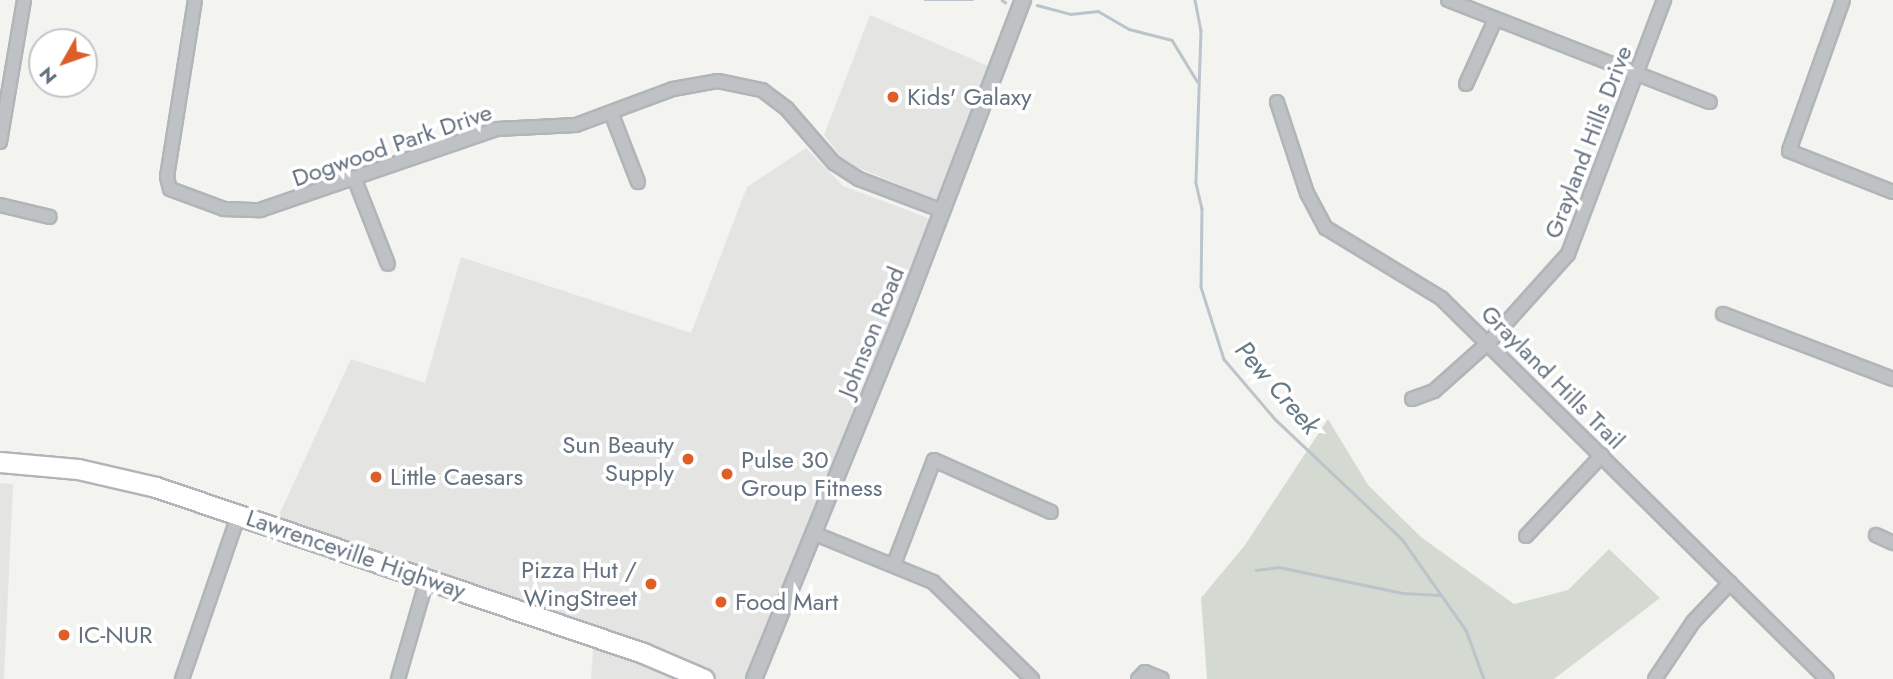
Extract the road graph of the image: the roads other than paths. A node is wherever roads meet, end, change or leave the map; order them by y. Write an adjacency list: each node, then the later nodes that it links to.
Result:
1 (24, 0): 13 (street)
2 (195, 0): 14 (street, Dogwood Park Drive)
3 (1023, 0): 18 (street, Johnson Road)
4 (1448, 0): 7 (street)
5 (1664, 0): 8 (street, Grayland Hills Drive)
6 (1843, 0): 16 (street)
7 (1495, 20): 8 (street); 9 (street)
8 (1637, 75): 11 (street); 22 (street, Grayland Hills Drive)
9 (1466, 84)
10 (1277, 102): 22 (street, Grayland Hills Trail)
11 (1710, 102)
12 (612, 115): 14 (street, Dogwood Park Drive); 15 (street); 18 (street, Dogwood Park Drive)
13 (0, 142)
14 (355, 180): 20 (street)
15 (638, 182)
16 (1893, 192)
17 (0, 205): 19 (street)
18 (943, 211): 29 (street, Johnson Road)
19 (50, 217)
20 (388, 264)
21 (1723, 314): 23 (street)
22 (1489, 342): 24 (street, Grayland Hills Drive); 25 (street, Grayland Hills Trail)
23 (1893, 379)
24 (1412, 399)
25 (1602, 455): 31 (street); 35 (street, Grayland Hills Trail)
26 (0, 462): 28 (main road, Lawrenceville Highway)
27 (1051, 512): 33 (street)
28 (239, 513): 34 (main road, Lawrenceville Highway); 36 (street)
29 (813, 533): 33 (street); 39 (street, Johnson Road)
30 (1876, 535): 32 (street)
31 (1526, 536)
32 (1893, 543)
33 (894, 564): 40 (street)
34 (427, 579): 37 (street); 38 (main road, Lawrenceville Highway)
35 (1730, 583): 43 (street); 44 (street, Grayland Hills Trail)
36 (182, 679)
37 (398, 679)
38 (704, 679)
39 (754, 679)
40 (1032, 679)
41 (1138, 679): 42 (street)
42 (1162, 679)
43 (1655, 679)
44 (1827, 679)

